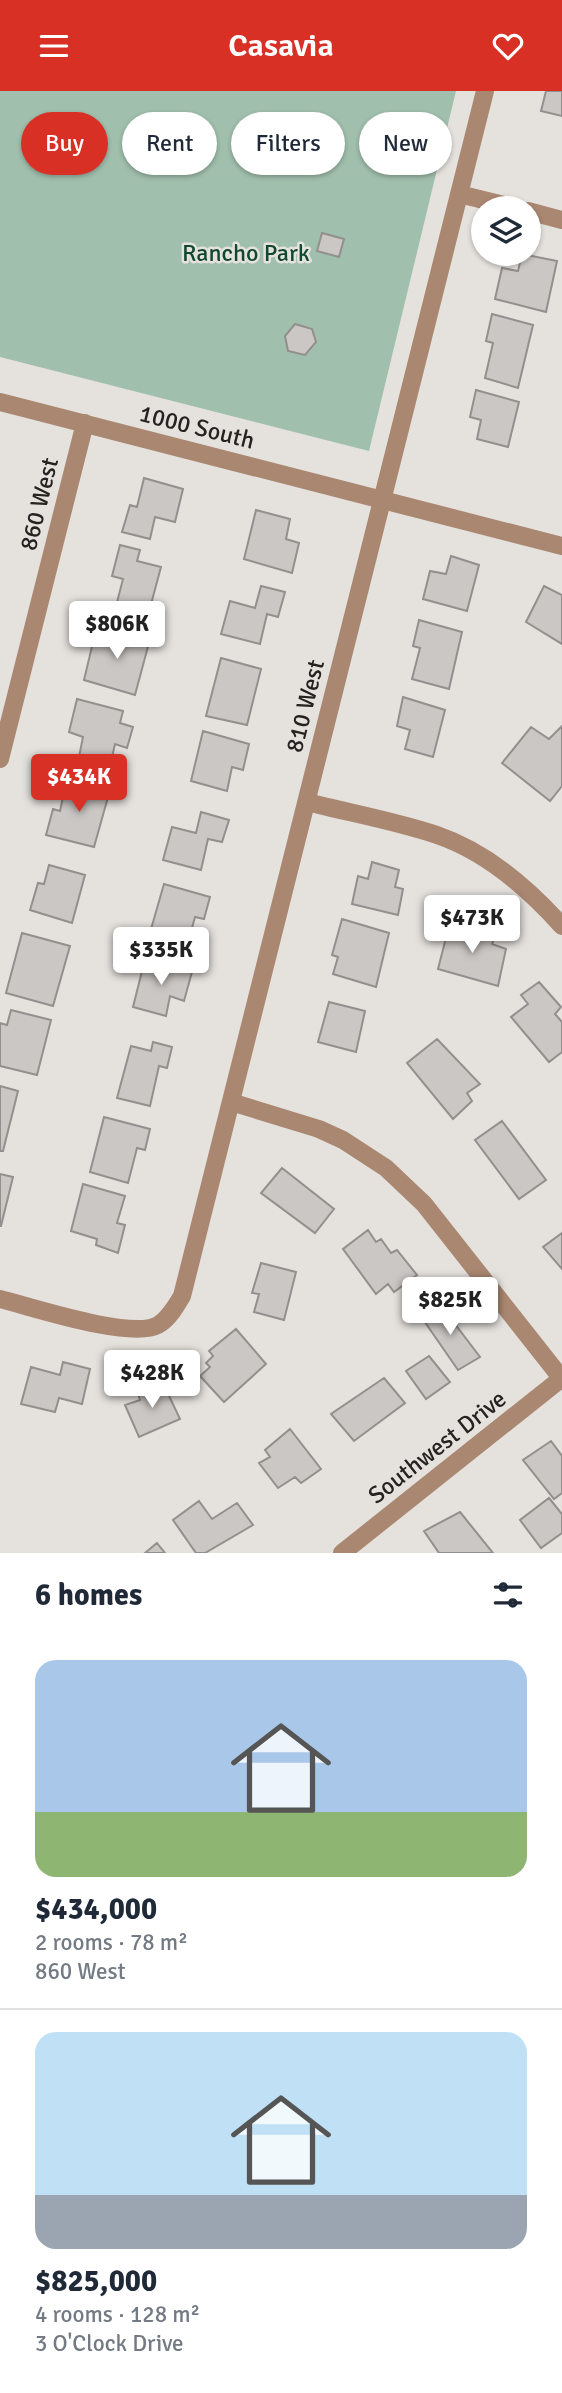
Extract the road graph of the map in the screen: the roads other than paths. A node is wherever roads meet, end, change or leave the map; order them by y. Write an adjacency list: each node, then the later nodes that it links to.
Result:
1 (485, 91): 2 (street, 810 West)
2 (459, 194): 3 (street); 8 (street, 810 West)
3 (471, 197)
4 (541, 214): 5 (street)
5 (562, 220)
6 (0, 402): 7 (street, 1000 South)
7 (85, 423): 8 (street, 1000 South); 10 (street, 860 West)
8 (383, 499): 9 (street, 1000 South); 11 (street, 810 West)
9 (562, 546)
10 (0, 759)
11 (307, 802): 12 (street); 13 (street, 810 West)
12 (562, 926)
13 (231, 1102): 14 (street, 810 West); 15 (street)
14 (0, 1299)
15 (562, 1379): 16 (street, Southwest Drive)
16 (342, 1553)

